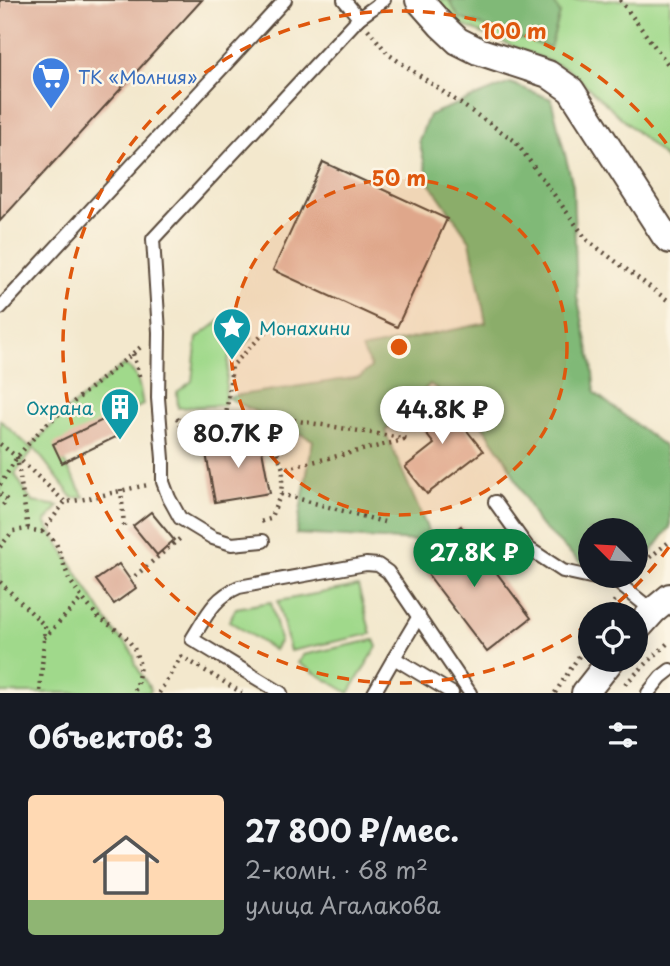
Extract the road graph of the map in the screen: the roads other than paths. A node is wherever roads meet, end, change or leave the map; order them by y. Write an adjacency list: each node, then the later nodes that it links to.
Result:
1 (285, 0): 7 (lane)
2 (344, 0): 5 (lane)
3 (384, 0): 5 (lane)
4 (419, 0): 6 (street)
5 (359, 18): 9 (lane)
6 (670, 240)
7 (0, 308)
8 (495, 502): 10 (lane)
9 (263, 541)
10 (662, 604): 12 (street)
11 (419, 616): 13 (lane); 16 (lane); 19 (lane)
12 (648, 618)
13 (394, 658): 17 (lane); 18 (lane)
14 (670, 670): 21 (lane)
15 (602, 672): 20 (street)
16 (281, 693)
17 (374, 693)
18 (453, 693)
19 (470, 693)
20 (585, 693)
21 (648, 693)

